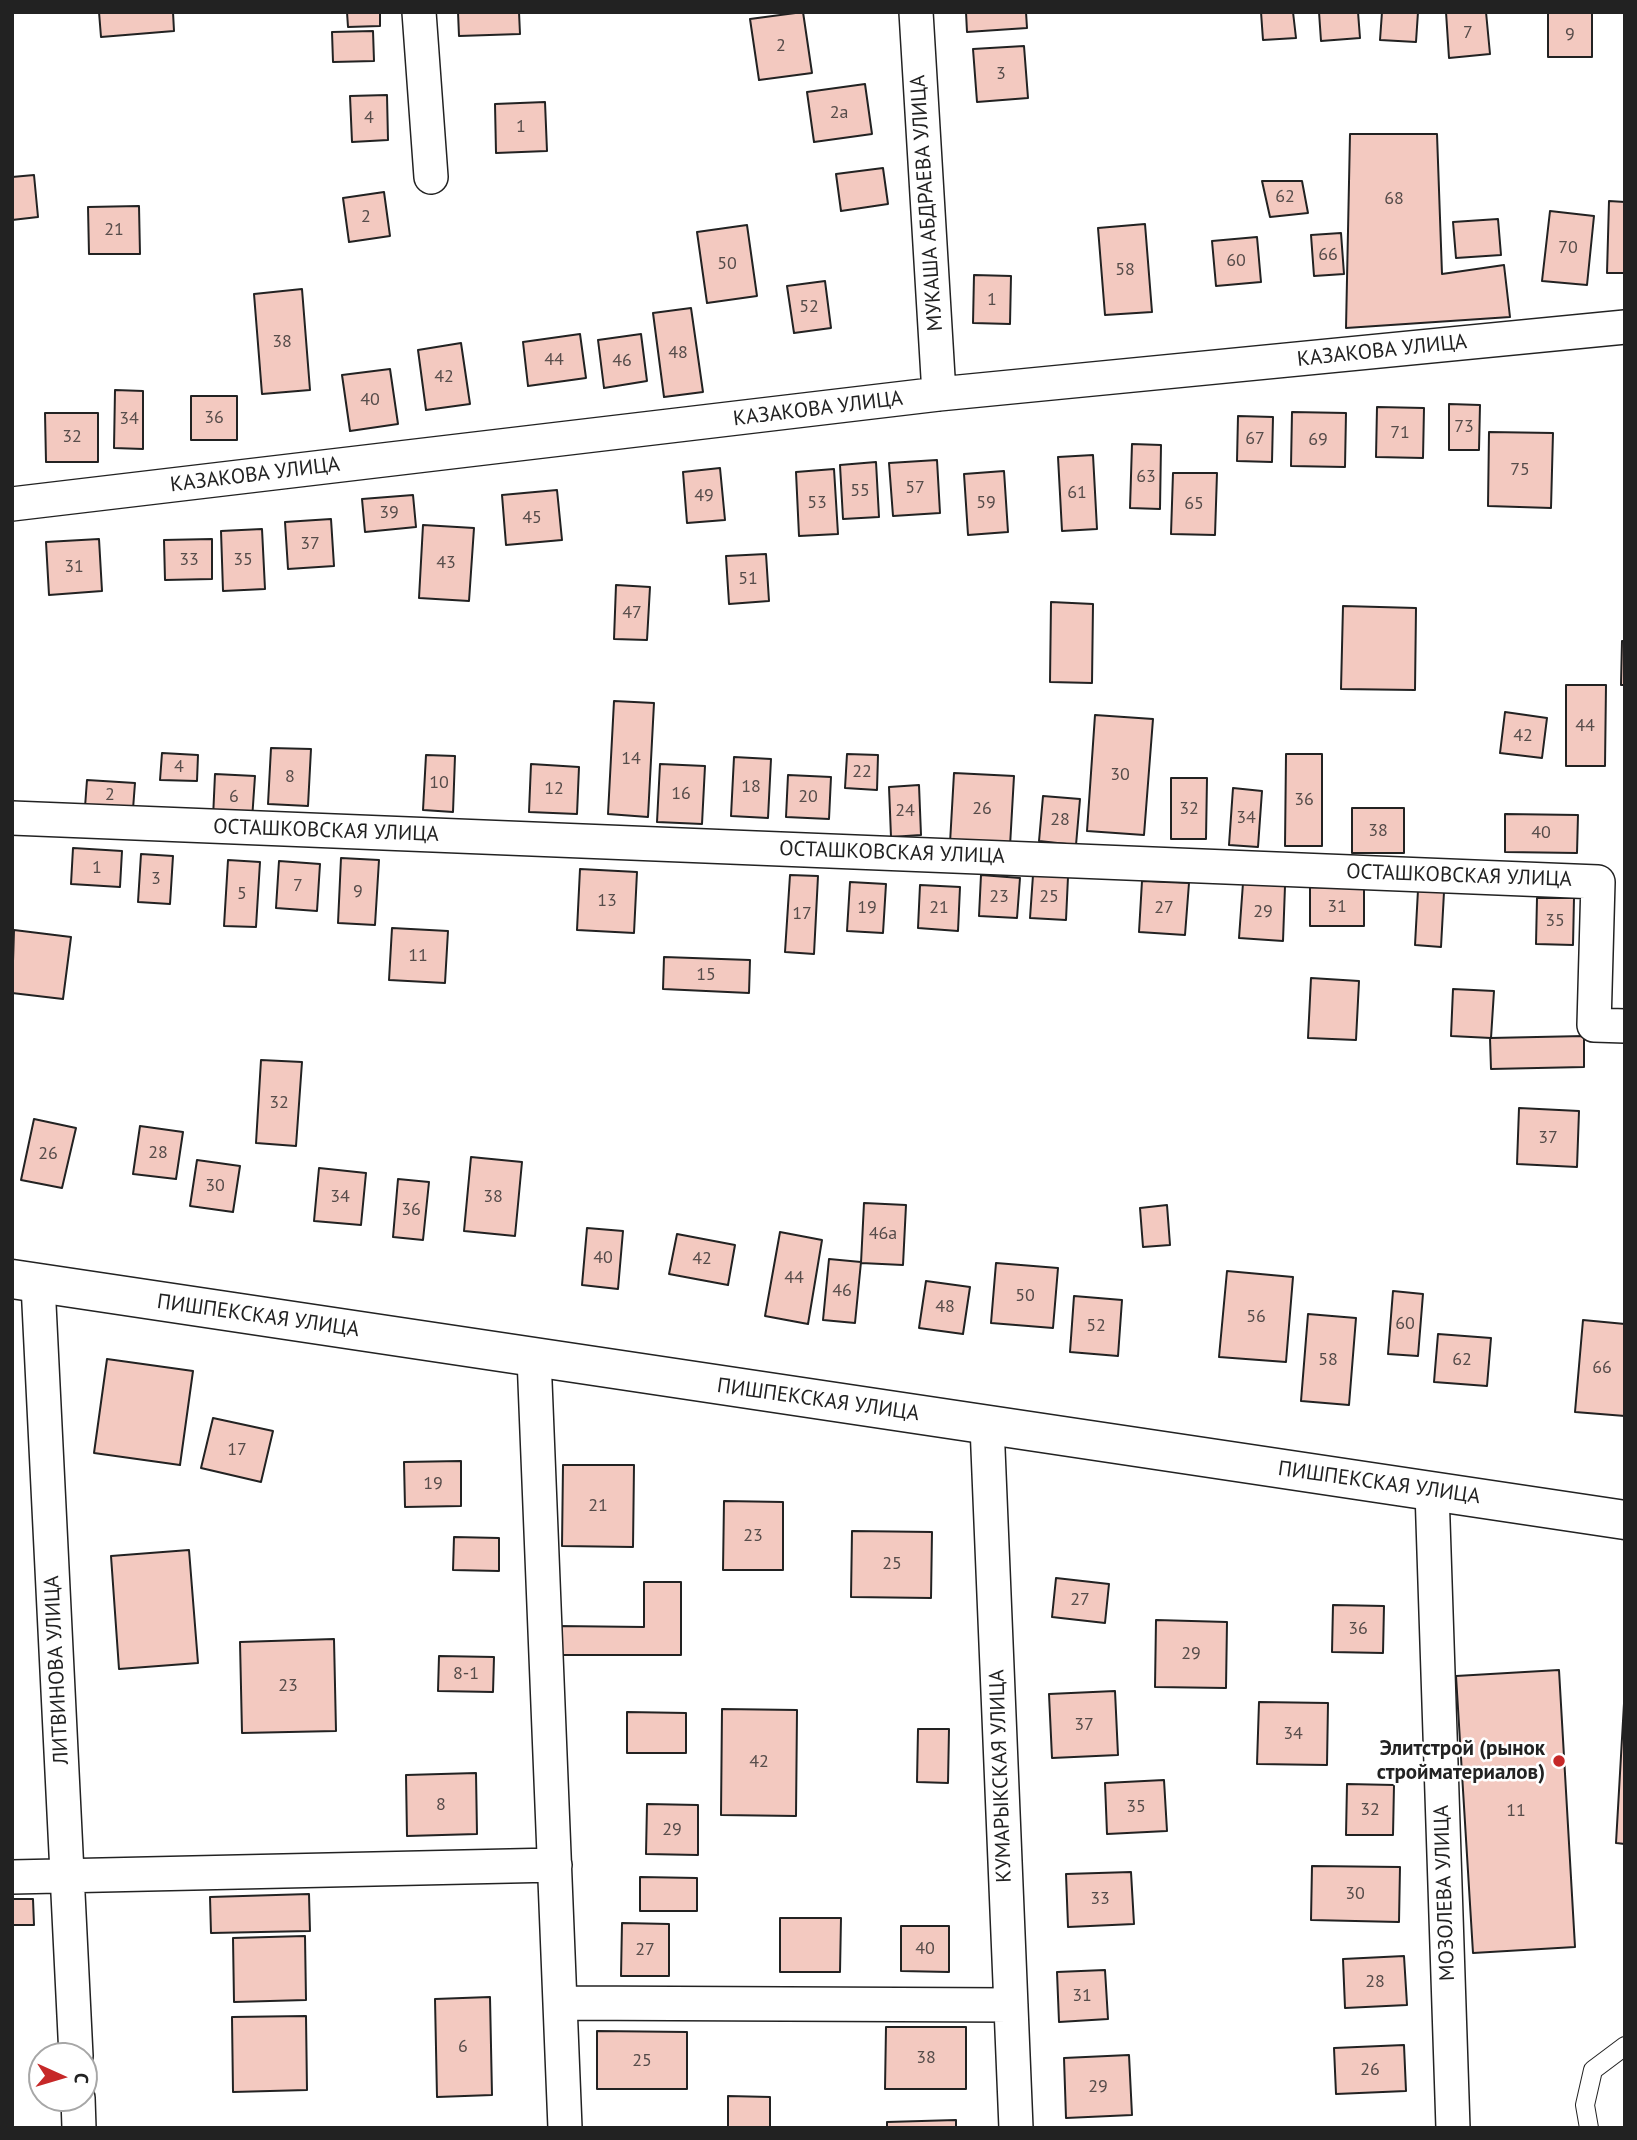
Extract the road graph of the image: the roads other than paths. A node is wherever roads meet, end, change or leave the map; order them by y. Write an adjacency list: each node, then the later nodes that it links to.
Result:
1 (419, 12): 3 (street)
2 (916, 12): 5 (street, МУКАША АБДРАЕВА УЛИЦА)
3 (431, 177)
4 (1625, 327): 5 (street, КАЗАКОВА УЛИЦА)
5 (939, 394): 6 (street, КАЗАКОВА УЛИЦА)
6 (12, 504)
7 (12, 818): 8 (street, ОСТАШКОВСКАЯ УЛИЦА)
8 (1625, 1026)
9 (25, 1281): 10 (street, ПИШПЕКСКАЯ УЛИЦА); 15 (street, ЛИТВИНОВА УЛИЦА)
10 (534, 1357): 11 (street, ПИШПЕКСКАЯ УЛИЦА); 14 (street)
11 (987, 1425): 12 (street, ПИШПЕКСКАЯ УЛИЦА); 18 (street, КУМАРЫКСКАЯ УЛИЦА)
12 (1432, 1491): 13 (street, ПИШПЕКСКАЯ УЛИЦА); 23 (street, МОЗОЛЕВА УЛИЦА)
13 (1625, 1520)
14 (555, 1866): 15 (street); 17 (street)
15 (67, 1876): 16 (street); 19 (street, ЛИТВИНОВА УЛИЦА)
16 (12, 1877)
17 (561, 2003): 18 (street); 21 (street)
18 (1011, 2005): 22 (street, КУМАРЫКСКАЯ УЛИЦА)
19 (75, 2042)
20 (1625, 2046): 24 (lane)
21 (565, 2128)
22 (1016, 2128)
23 (1453, 2128)
24 (1589, 2128)

